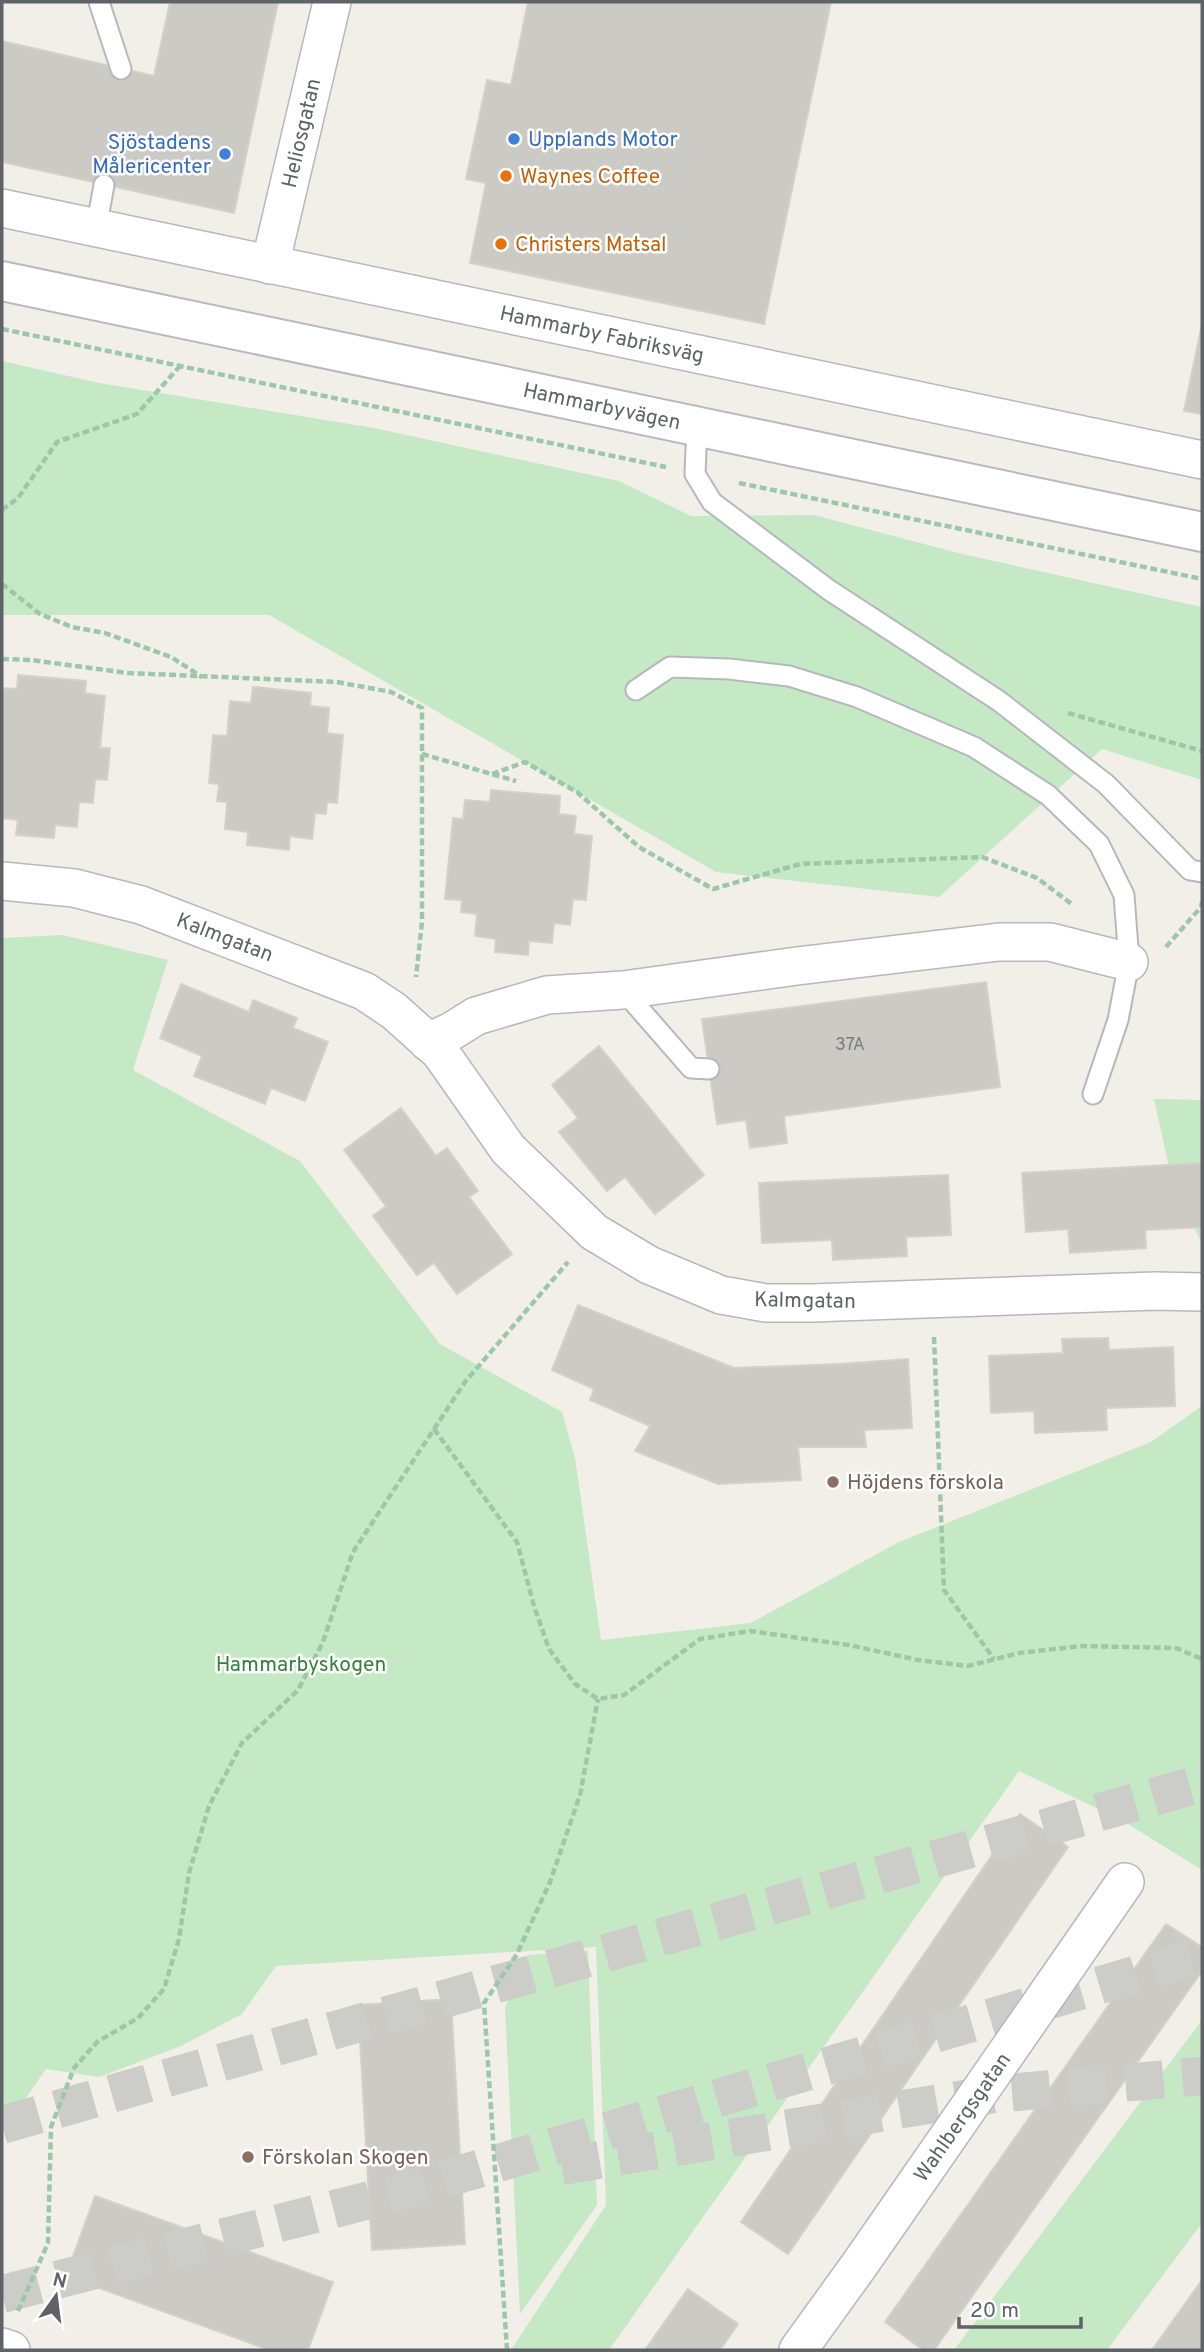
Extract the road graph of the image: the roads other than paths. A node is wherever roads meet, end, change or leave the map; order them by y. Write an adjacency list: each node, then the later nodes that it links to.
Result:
1 (99, 2): 3 (lane)
2 (332, 2): 7 (street, Heliosgatan)
3 (121, 69)
4 (103, 185): 6 (lane)
5 (2, 208): 6 (street, Hammarby Fabriksväg)
6 (96, 229): 7 (street, Hammarby Fabriksväg)
7 (270, 265): 10 (street, Hammarby Fabriksväg)
8 (2, 281): 9 (main road, Hammarbyvägen)
9 (697, 426): 11 (main road, Hammarbyvägen); 13 (lane)
10 (1202, 460)
11 (1202, 532)
12 (636, 691): 15 (lane)
13 (1202, 872)
14 (2, 881): 17 (street, Kalmgatan)
15 (1129, 962): 16 (street); 19 (lane)
16 (623, 990): 17 (street); 18 (lane)
17 (440, 1037): 20 (street, Kalmgatan)
18 (709, 1069)
19 (1093, 1094)
20 (1202, 1292)
21 (1125, 1882): 24 (street, Wahlbergsgatan)
22 (2, 2347): 23 (street)
23 (11, 2350)
24 (798, 2350)

